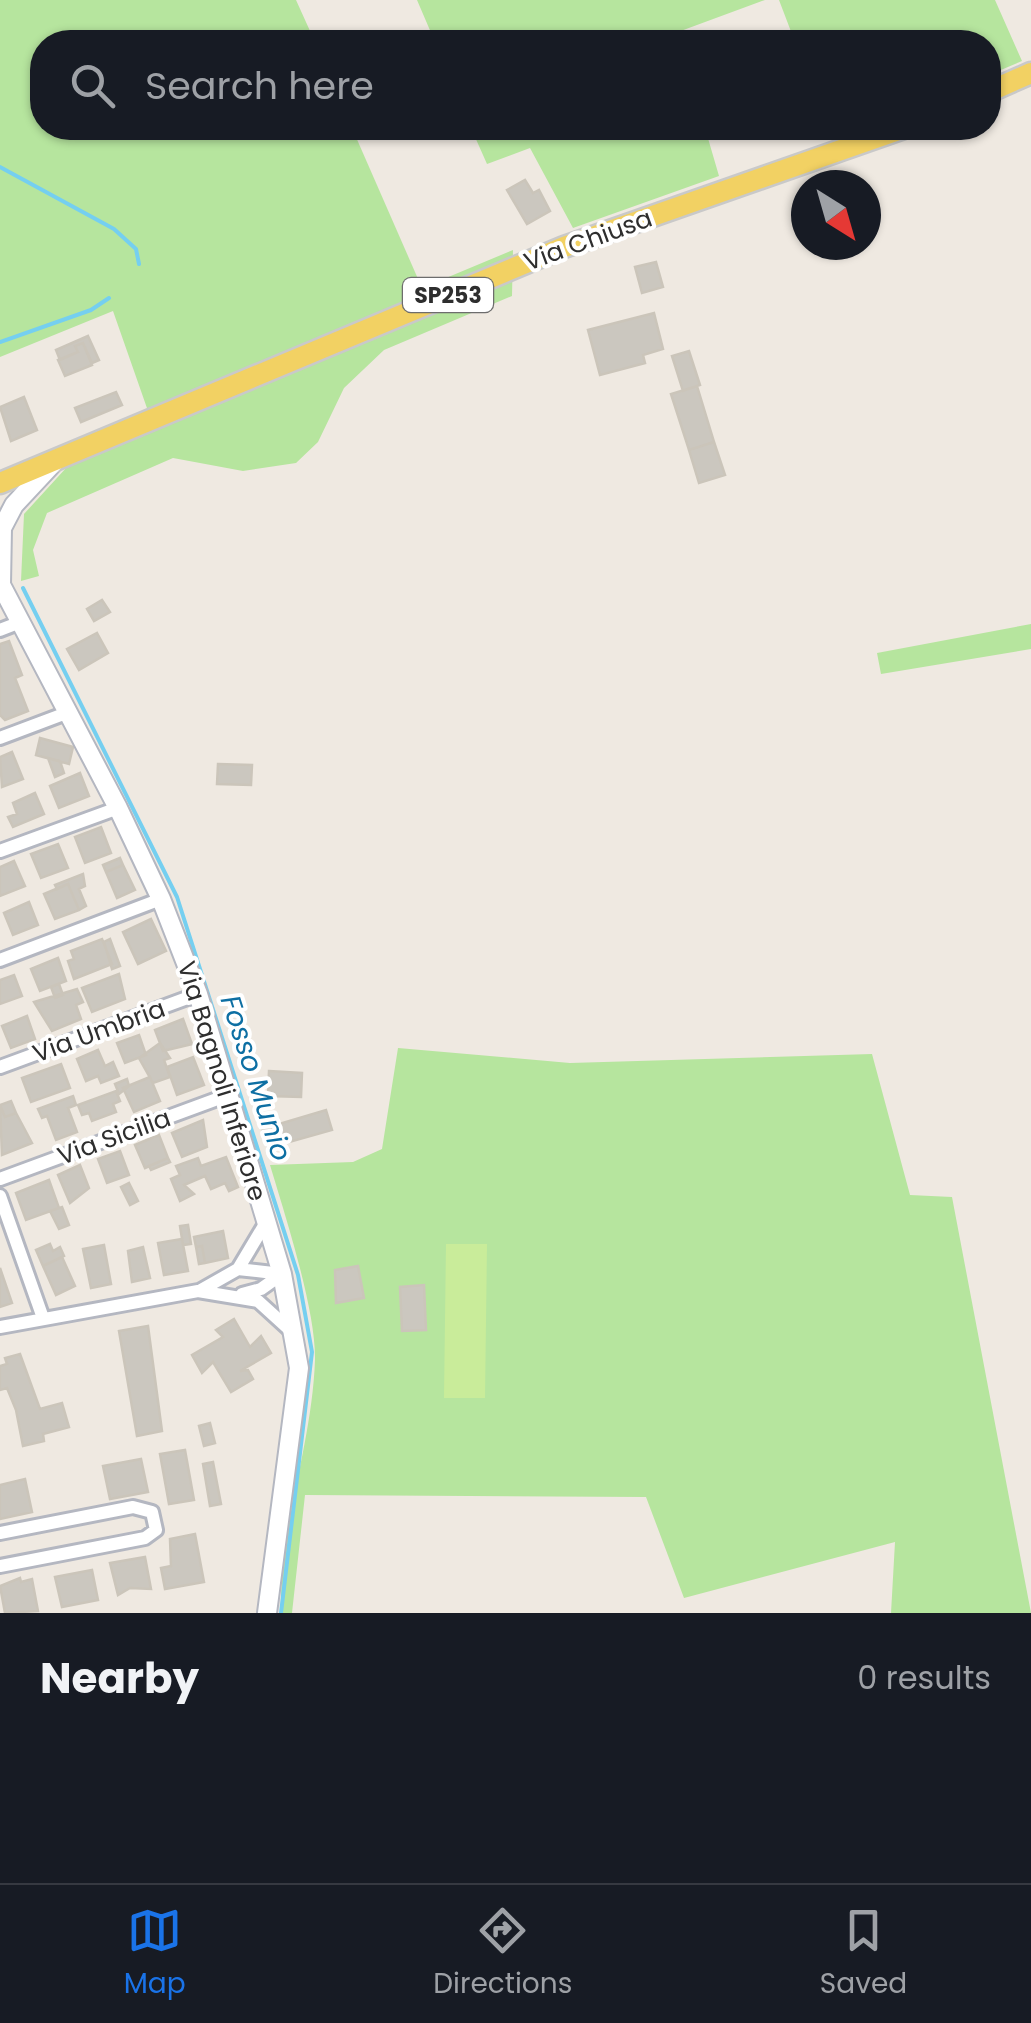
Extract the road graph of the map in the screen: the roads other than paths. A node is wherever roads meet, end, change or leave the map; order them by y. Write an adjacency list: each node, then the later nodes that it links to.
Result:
1 (1031, 73): 2 (main road)
2 (1001, 86)
3 (869, 140): 4 (main road, Via Chiusa / SP253)
4 (56, 460): 5 (main road, Via Chiusa / SP253); 6 (street, Via Bagnoli Inferiore)
5 (0, 483)
6 (1, 527): 7 (street, Via Bagnoli Inferiore)
7 (1, 584): 8 (street, Via Bagnoli Inferiore)
8 (9, 626): 9 (street, Via Bagnoli Inferiore)
9 (69, 712): 10 (street); 11 (street, Via Bagnoli Inferiore)
10 (0, 738)
11 (118, 808): 12 (street); 13 (street, Via Bagnoli Inferiore)
12 (0, 850)
13 (161, 900): 14 (street); 15 (street, Via Bagnoli Inferiore)
14 (0, 960)
15 (198, 994): 16 (street, Via Umbria); 17 (street, Via Bagnoli Inferiore)
16 (0, 1067)
17 (228, 1095): 18 (street, Via Sicilia); 20 (street, Via Bagnoli Inferiore)
18 (0, 1179)
19 (0, 1196): 25 (street)
20 (266, 1224): 21 (street); 22 (street, Via Bagnoli Inferiore)
21 (238, 1269): 22 (street); 23 (street)
22 (282, 1274): 24 (street); 27 (street, Via Bagnoli Inferiore)
23 (198, 1291): 24 (street); 25 (street)
24 (239, 1294): 27 (street)
25 (43, 1318): 26 (street)
26 (0, 1327)
27 (296, 1338): 30 (street, Via Bagnoli Inferiore)
28 (0, 1533): 29 (street)
29 (0, 1566)
30 (267, 1613)

